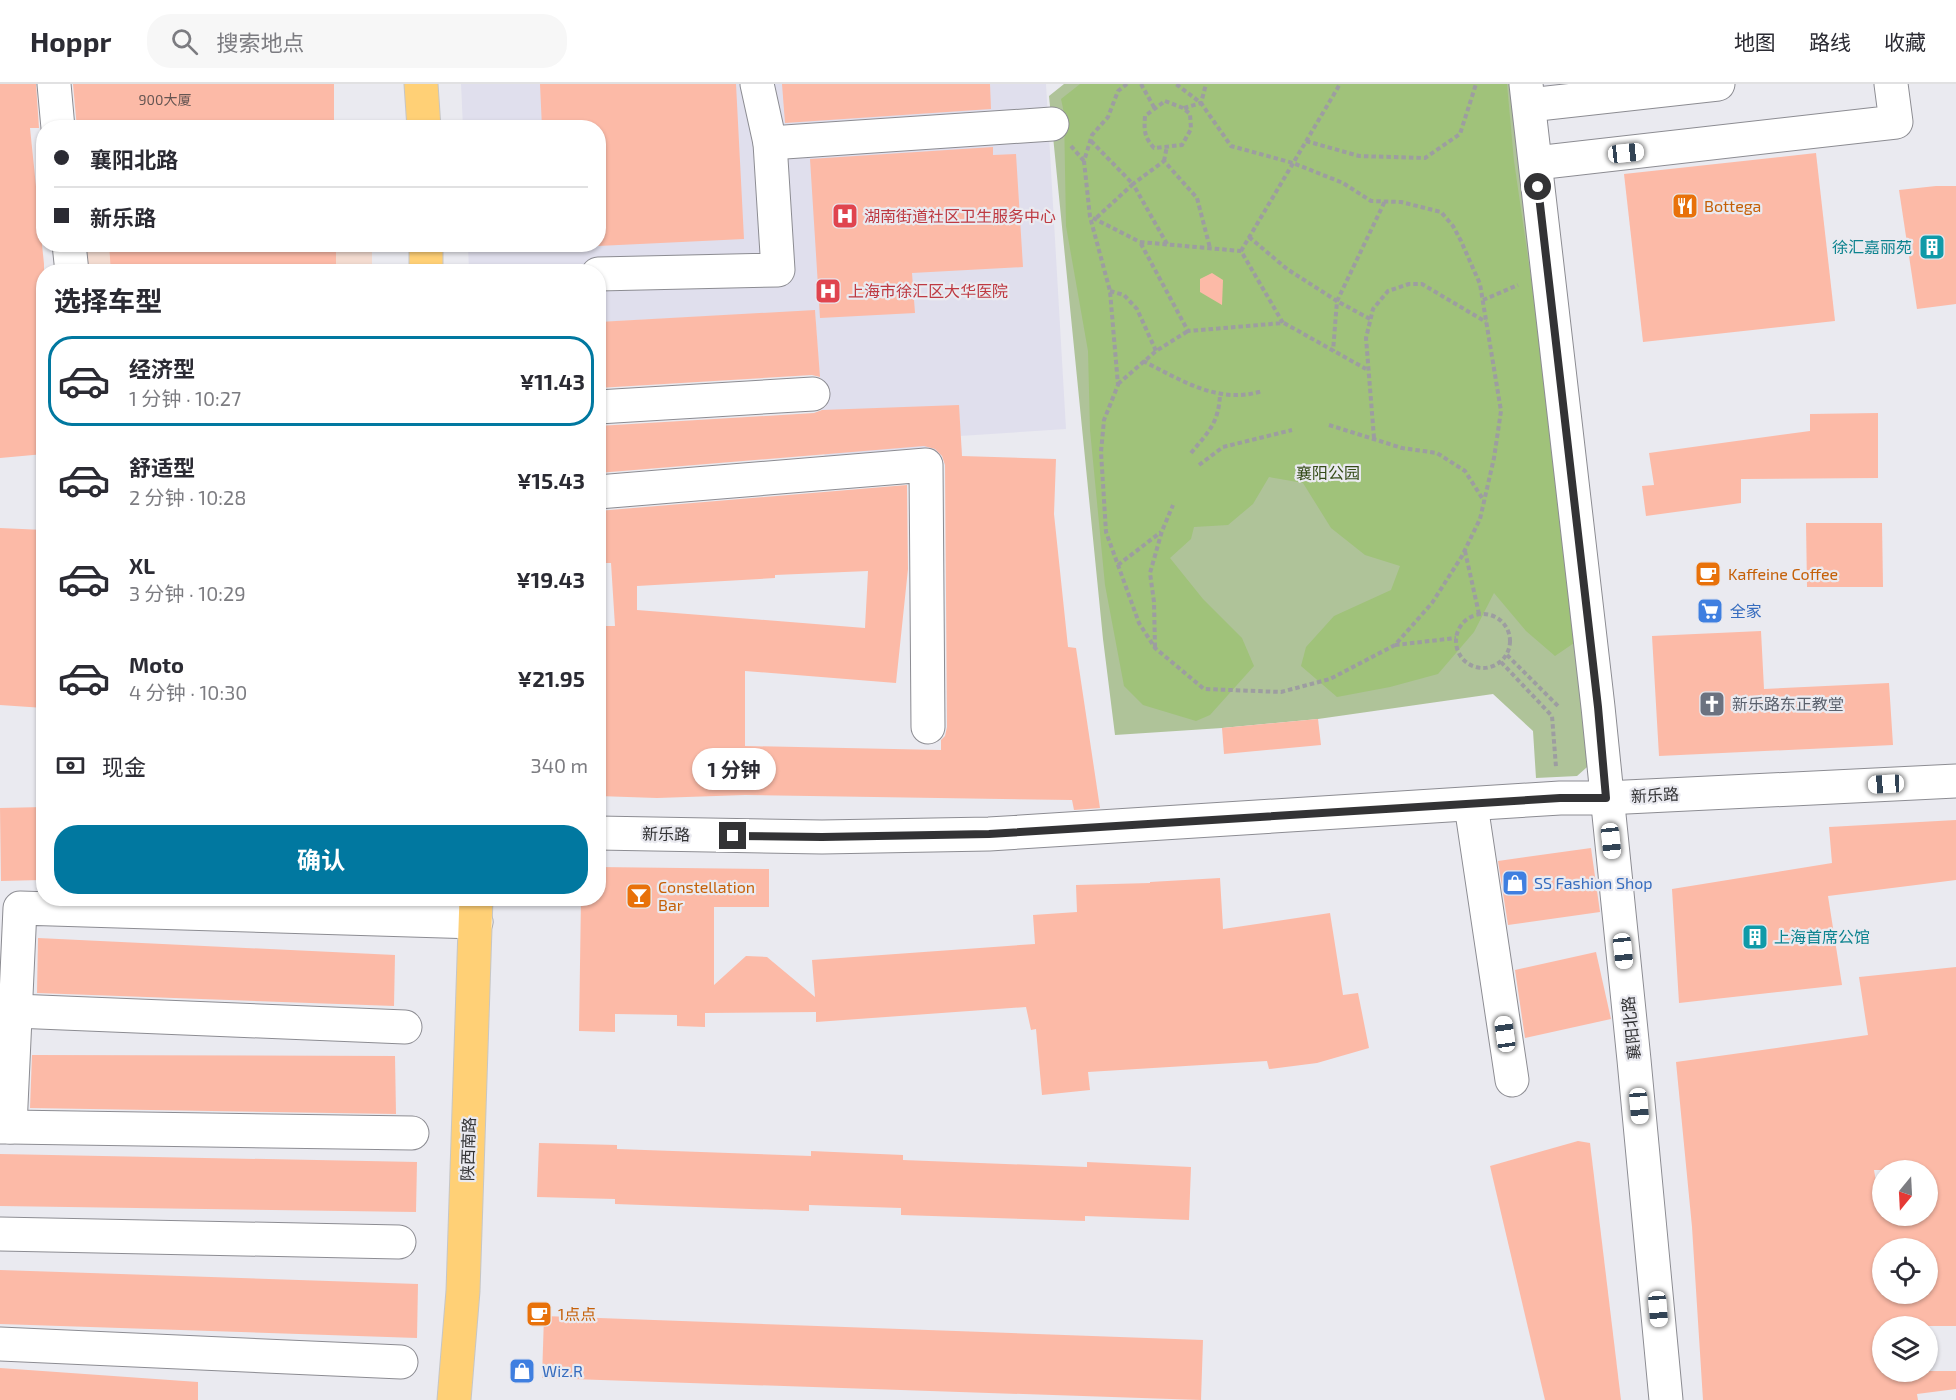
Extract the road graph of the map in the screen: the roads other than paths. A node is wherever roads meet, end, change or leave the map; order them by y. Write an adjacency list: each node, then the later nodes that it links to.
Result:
1 (54, 84): 7 (street)
2 (422, 84): 8 (main road)
3 (757, 84): 10 (street)
4 (1718, 84): 6 (street)
5 (1891, 84): 11 (street)
6 (1528, 94): 11 (street, 襄阳北路)
7 (57, 120)
8 (424, 120)
9 (1052, 124): 10 (street)
10 (770, 142): 12 (street)
11 (1536, 163): 18 (street, 襄阳北路)
12 (606, 274)
13 (813, 394): 14 (street)
14 (606, 407)
15 (606, 491): 16 (street)
16 (928, 727)
17 (1956, 781): 18 (street, 新乐路)
18 (1606, 798): 19 (street, 新乐路); 32 (street, 襄阳北路)
19 (1471, 804): 20 (street, 新乐路); 24 (street)
20 (606, 833)
21 (476, 910): 22 (street); 31 (main road, 陕西南路)
22 (15, 1011): 23 (street); 25 (street)
23 (405, 1027)
24 (1512, 1080)
25 (5, 1127): 26 (street)
26 (412, 1133)
27 (0, 1234): 28 (street)
28 (399, 1242)
29 (0, 1344): 30 (street)
30 (400, 1362)
31 (454, 1400)
32 (1666, 1400)

